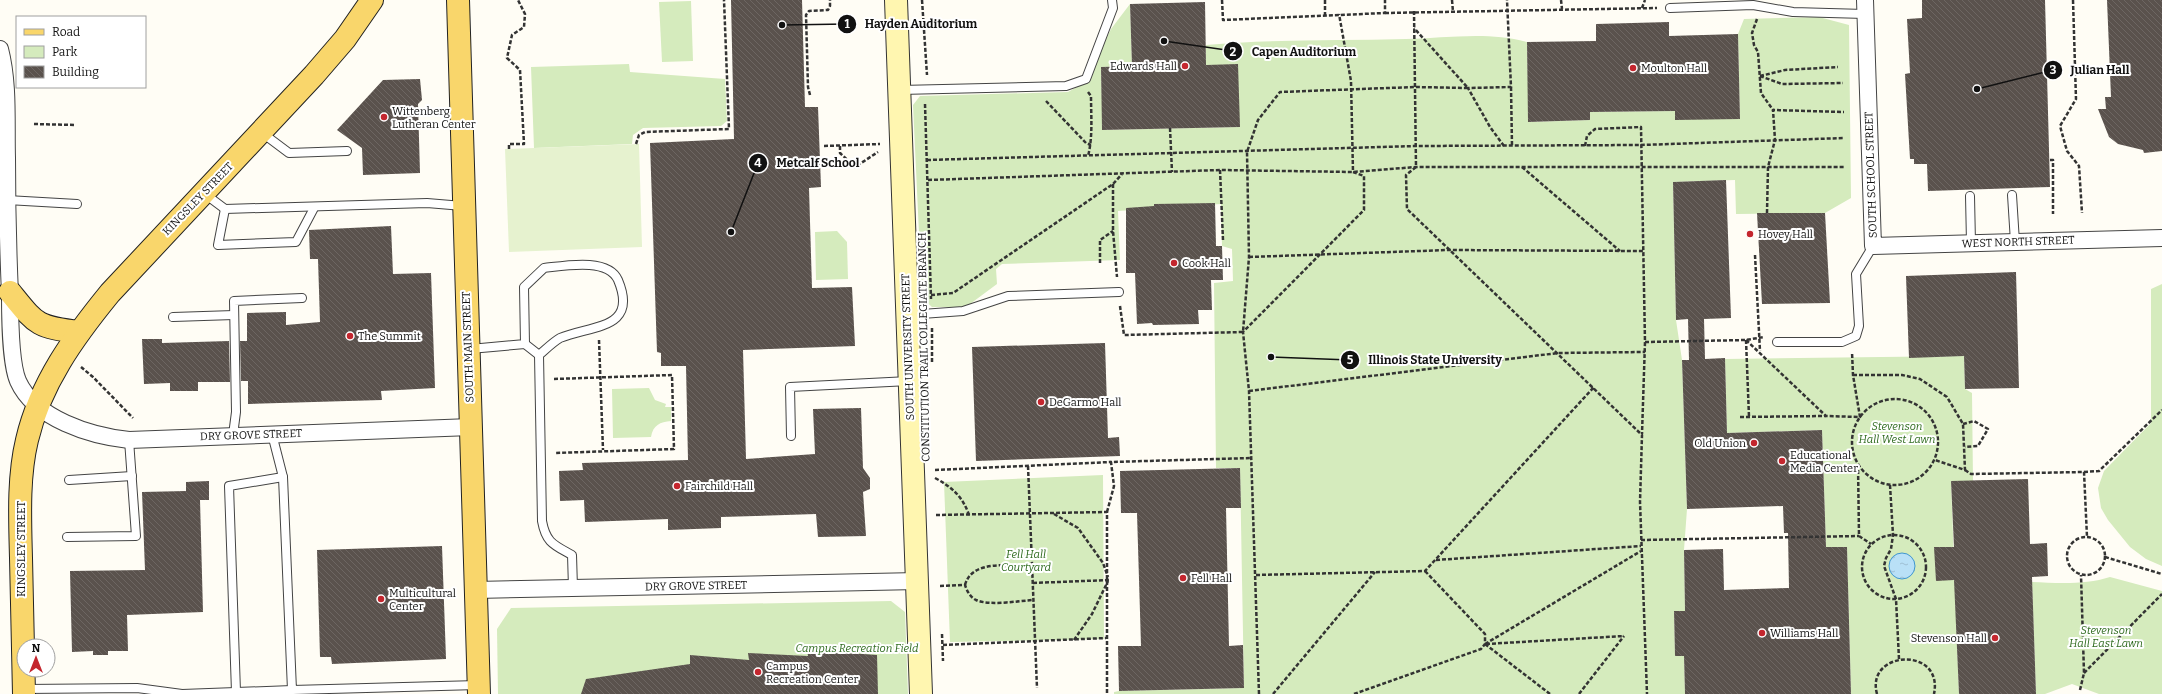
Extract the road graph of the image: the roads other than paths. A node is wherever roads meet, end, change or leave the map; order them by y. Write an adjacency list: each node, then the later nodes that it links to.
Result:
1 (372, 0): 9 (main road, KINGSLEY STREET)
2 (458, 0): 16 (main road, SOUTH MAIN STREET)
3 (896, 0): 8 (street, SOUTH UNIVERSITY STREET)
4 (1112, 0): 8 (lane)
5 (1865, 7): 6 (lane); 22 (street, SOUTH SCHOOL STREET)
6 (1670, 8)
7 (0, 49): 14 (street)
8 (899, 90): 27 (street, SOUTH UNIVERSITY STREET)
9 (261, 132): 10 (lane); 11 (main road, KINGSLEY STREET)
10 (346, 151)
11 (204, 194): 18 (lane); 29 (main road, KINGSLEY STREET)
12 (2012, 195): 20 (lane)
13 (1970, 196): 21 (lane)
14 (7, 200): 15 (lane); 23 (street)
15 (77, 204)
16 (463, 206): 17 (lane); 32 (main road, SOUTH MAIN STREET)
17 (314, 208): 18 (lane); 18 (lane)
18 (225, 209)
19 (2162, 238): 20 (street, WEST NORTH STREET)
20 (2015, 242): 21 (street, WEST NORTH STREET)
21 (1972, 243): 22 (street, WEST NORTH STREET)
22 (1873, 246): 30 (lane, SOUTH SCHOOL STREET)
23 (6, 281): 29 (main road); 35 (street)
24 (1119, 292): 27 (lane)
25 (302, 298): 26 (lane)
26 (234, 315): 28 (lane); 38 (lane)
27 (907, 315): 34 (street, SOUTH UNIVERSITY STREET)
28 (174, 317)
29 (79, 332): 35 (main road, KINGSLEY STREET)
30 (1777, 342)
31 (525, 344): 32 (lane); 33 (lane); 33 (lane)
32 (468, 349): 36 (main road, SOUTH MAIN STREET)
33 (539, 355): 46 (lane)
34 (909, 381): 39 (lane); 45 (street, SOUTH UNIVERSITY STREET)
35 (38, 407): 40 (street, DRY GROVE STREET); 50 (main road, KINGSLEY STREET)
36 (471, 427): 37 (street, DRY GROVE STREET); 47 (main road, SOUTH MAIN STREET)
37 (272, 434): 38 (street, DRY GROVE STREET); 42 (lane)
38 (233, 436): 40 (street, DRY GROVE STREET)
39 (791, 436)
40 (129, 440): 41 (lane)
41 (132, 476): 43 (lane); 44 (lane)
42 (283, 477): 48 (lane); 51 (lane)
43 (69, 480)
44 (67, 537)
45 (918, 582): 46 (street, DRY GROVE STREET); 53 (street, SOUTH UNIVERSITY STREET)
46 (573, 588): 47 (street, DRY GROVE STREET)
47 (475, 590): 49 (main road, SOUTH MAIN STREET)
48 (292, 690): 49 (lane); 51 (lane)
49 (479, 690)
50 (24, 691): 52 (lane)
51 (236, 692): 52 (lane)
52 (182, 694)
53 (922, 694)

